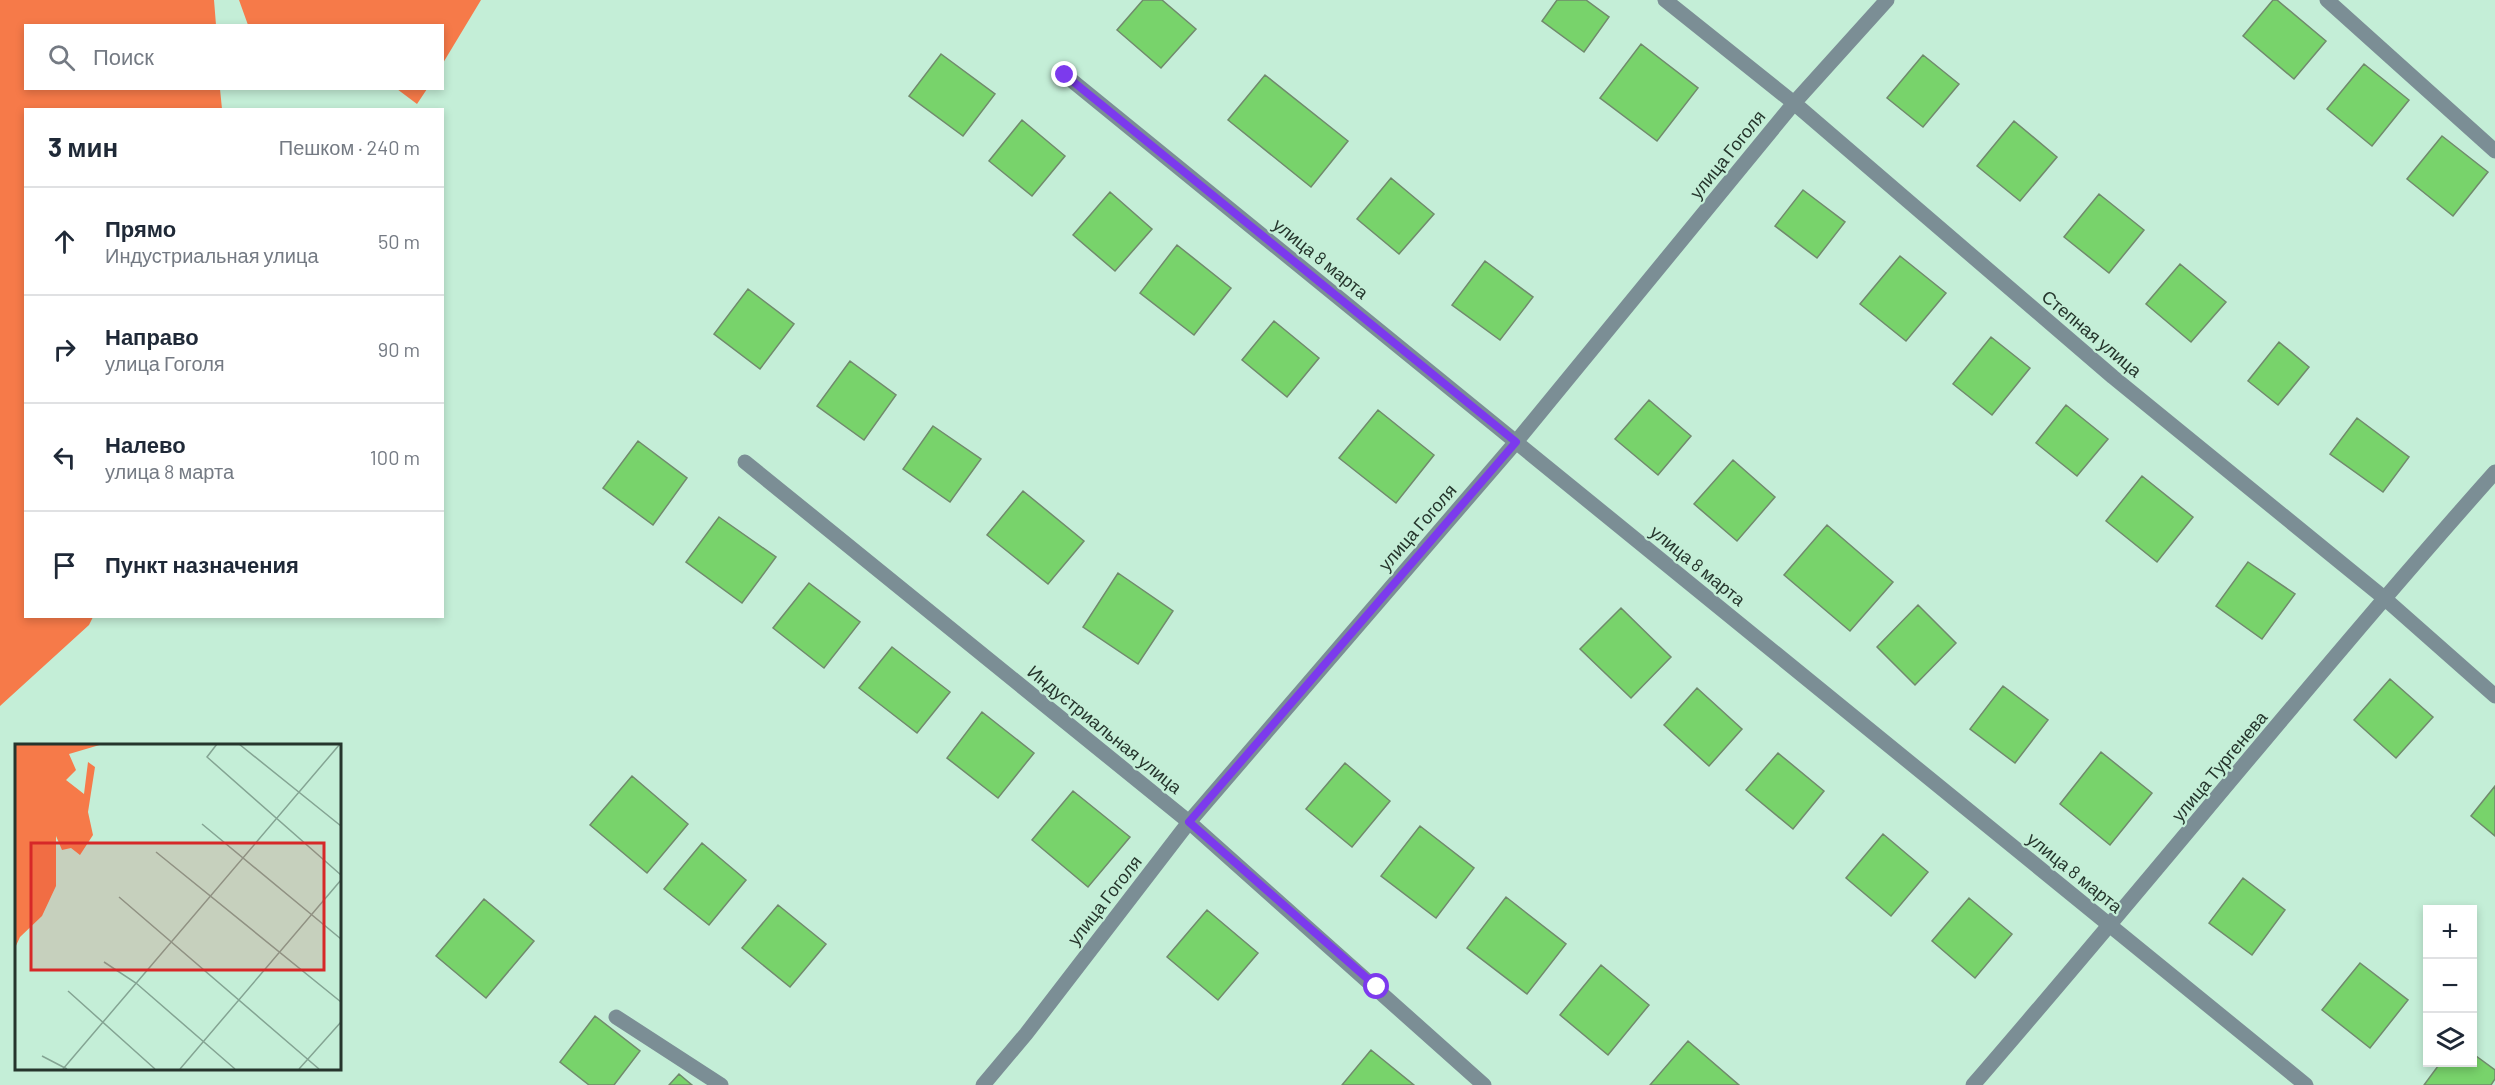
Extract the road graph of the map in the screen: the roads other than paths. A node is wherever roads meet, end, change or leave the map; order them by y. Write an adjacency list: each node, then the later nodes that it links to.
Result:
1 (1665, 0): 5 (street, Степная улица)
2 (1887, 0): 5 (street, улица Гоголя)
3 (2327, 0): 6 (street)
4 (1065, 75): 7 (street, улица 8 марта)
5 (1794, 103): 7 (street, улица Гоголя); 10 (street, Степная улица)
6 (2495, 151)
7 (1516, 442): 12 (street, улица Гоголя); 13 (street, улица 8 марта)
8 (745, 462): 12 (street, Индустриальная улица)
9 (2495, 472): 10 (street, улица Тургенева)
10 (2383, 597): 11 (street, Степная улица); 13 (street, улица Тургенева)
11 (2495, 696)
12 (1189, 822): 16 (street, улица Гоголя); 17 (street, Индустриальная улица)
13 (2110, 926): 18 (street, улица Тургенева); 19 (street, улица 8 марта)
14 (616, 1017): 15 (street)
15 (721, 1085)
16 (983, 1085)
17 (1484, 1085)
18 (1973, 1085)
19 (2306, 1085)

